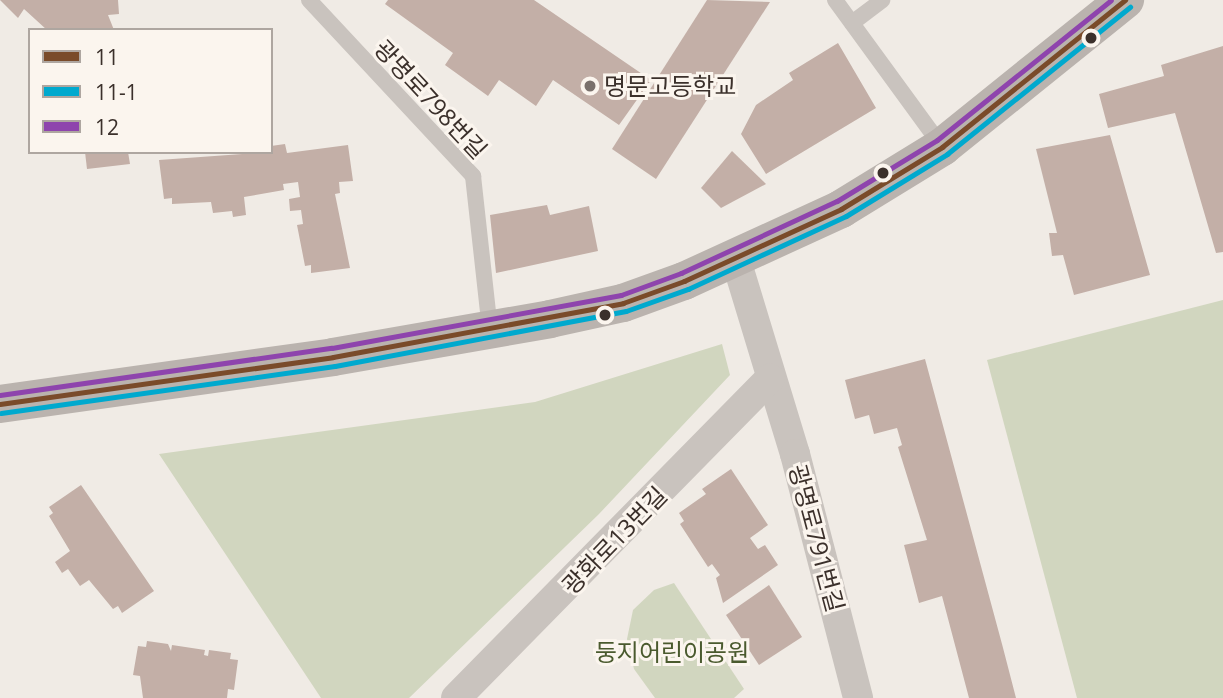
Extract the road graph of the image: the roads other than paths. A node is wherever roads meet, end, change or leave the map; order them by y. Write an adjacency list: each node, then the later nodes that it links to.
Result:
1 (309, 0): 8 (lane, 광명로798번길)
2 (835, 0): 5 (lane)
3 (882, 0): 5 (lane)
4 (1125, 0): 6 (main road)
5 (852, 23): 6 (lane)
6 (942, 147): 7 (main road)
7 (736, 260): 8 (main road); 9 (street, 광명로791번길)
8 (490, 330): 10 (main road)
9 (770, 379): 11 (street, 광화로13번길); 12 (street, 광명로791번길)
10 (0, 404)
11 (456, 698)
12 (858, 698)

